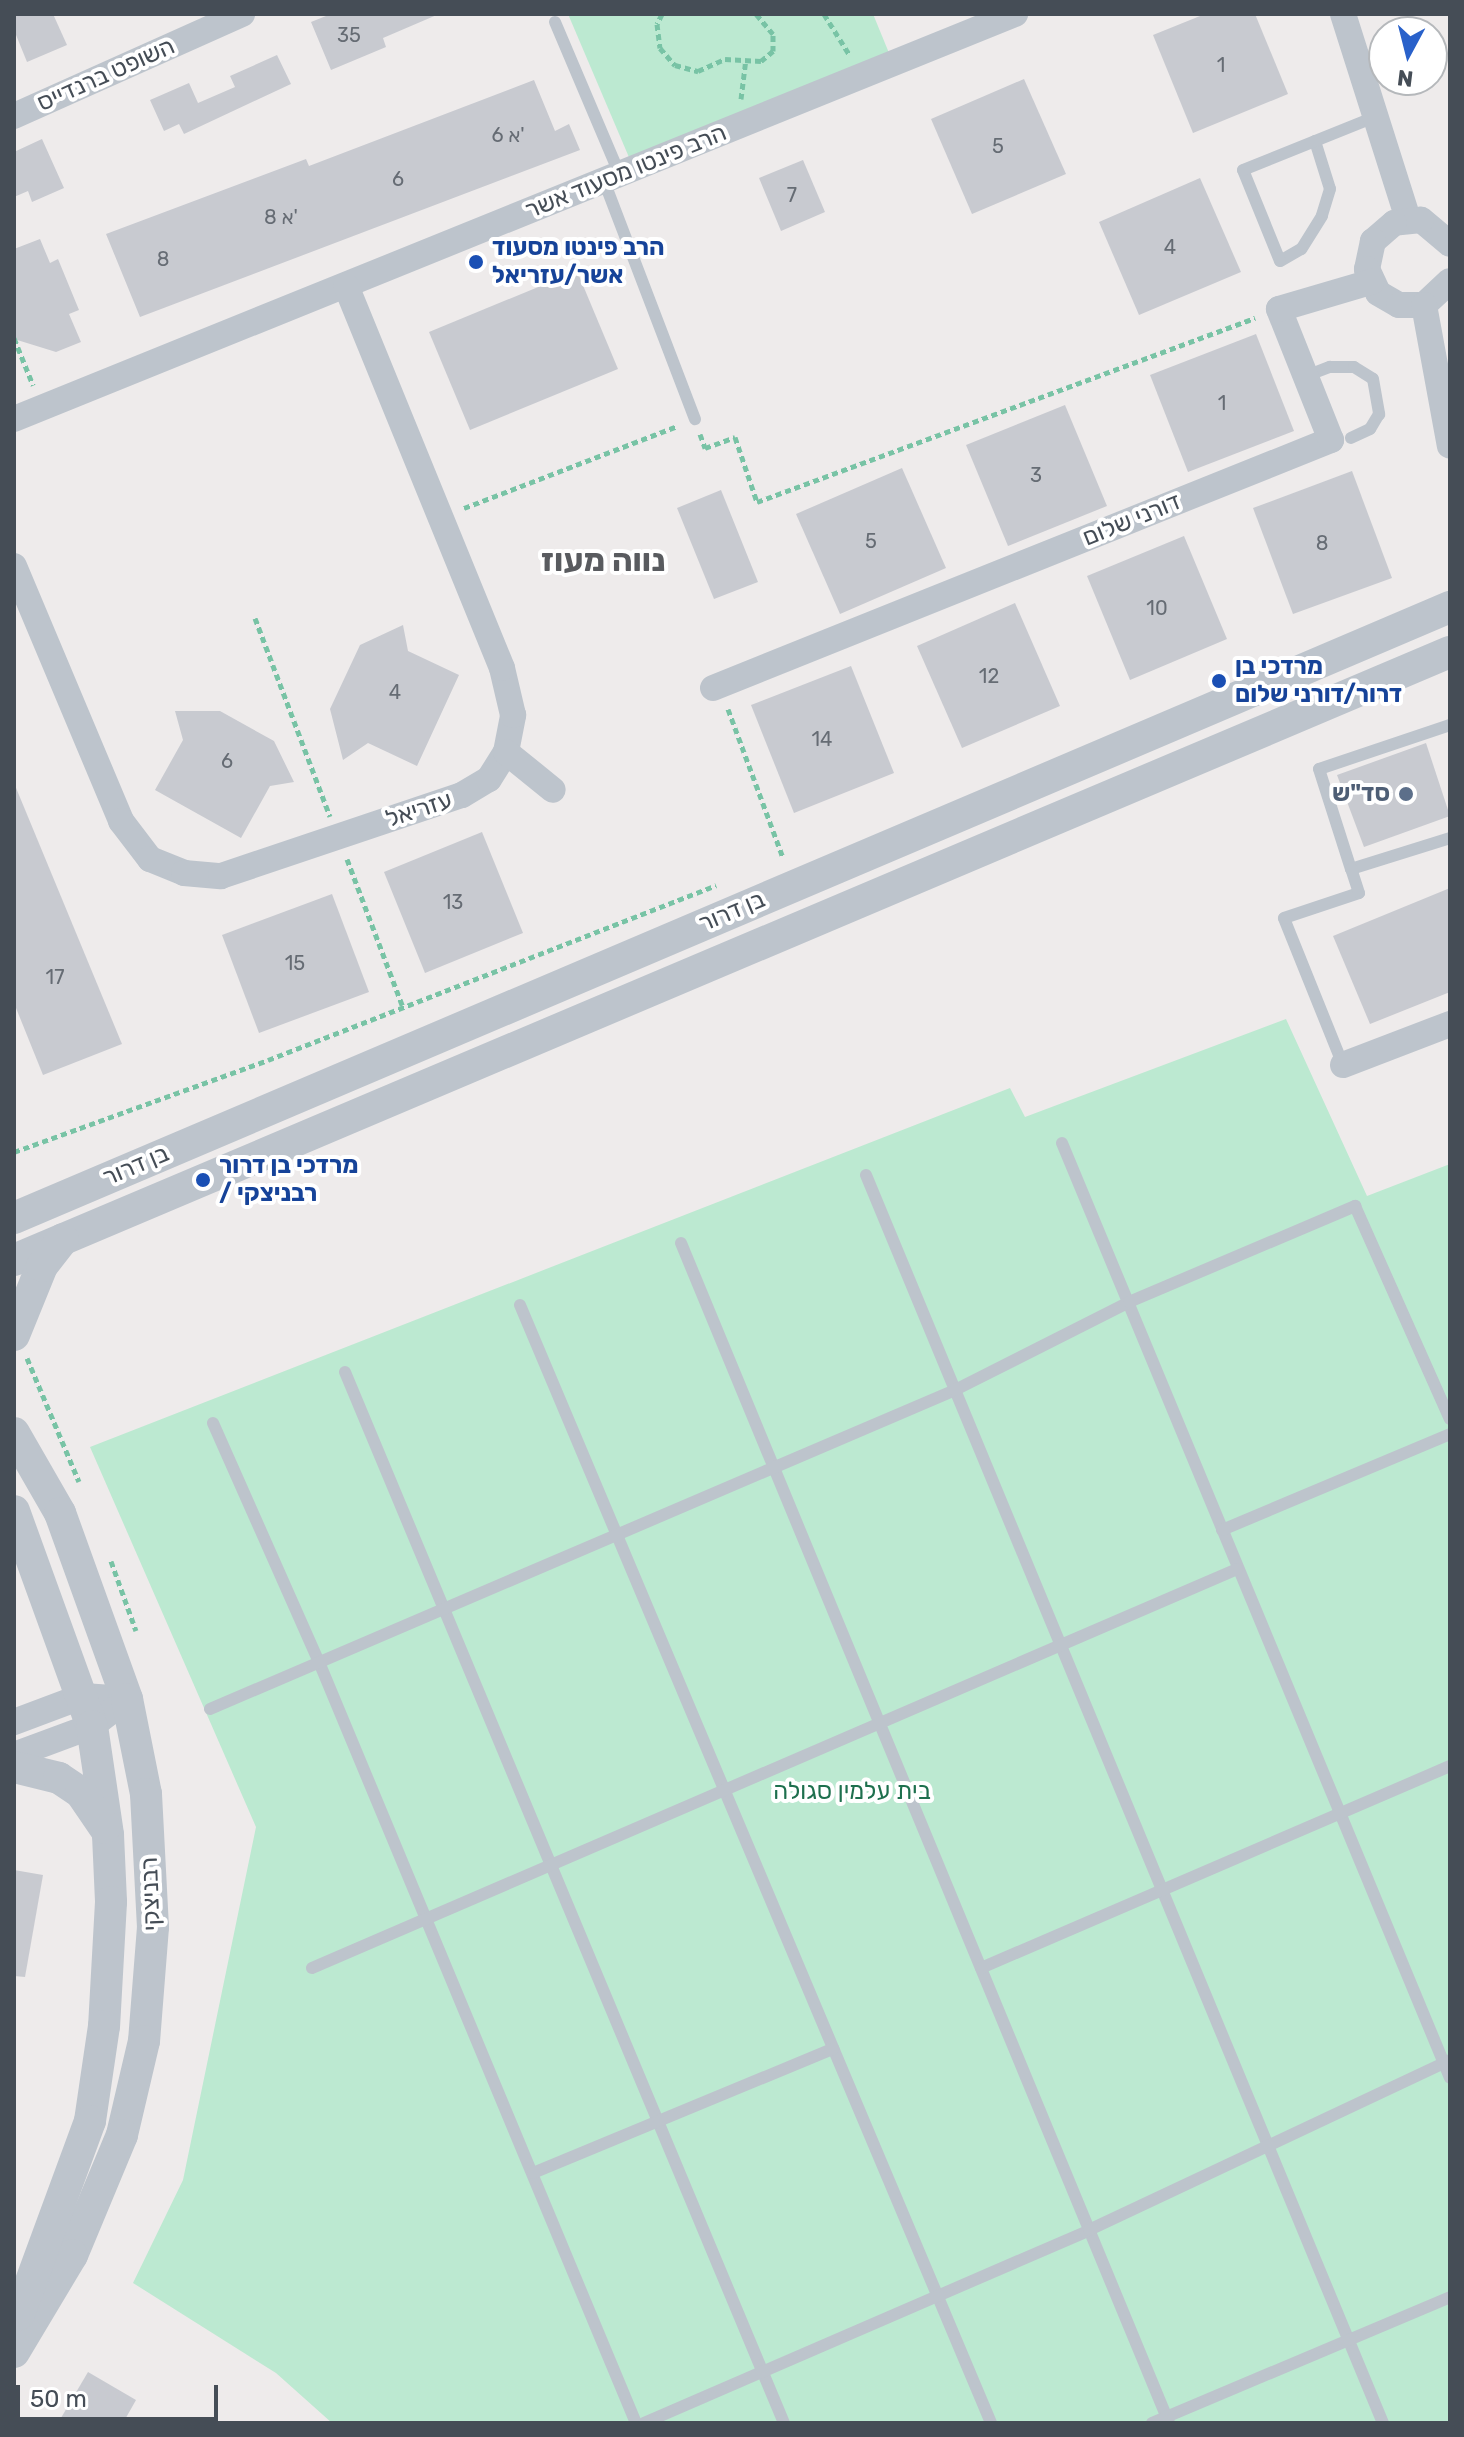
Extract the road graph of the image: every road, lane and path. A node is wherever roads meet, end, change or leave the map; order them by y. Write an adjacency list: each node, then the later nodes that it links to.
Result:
1 (242, 14): 9 (street, השופט ברנדייס)
2 (662, 14): 3 (path)
3 (756, 14)
4 (824, 14): 8 (path)
5 (1015, 14): 8 (street, הרב פינטו מסעוד אשר)
6 (1343, 14): 10 (street)
7 (555, 22): 12 (lane)
8 (862, 76): 12 (street, הרב פינטו מסעוד אשר)
9 (14, 116)
10 (1375, 117): 11 (lane); 13 (street)
11 (1315, 141): 11 (lane)
12 (612, 178): 17 (street, הרב פינטו מסעוד אשר); 24 (lane)
13 (1408, 219): 14 (street); 16 (street)
14 (1450, 244)
15 (1450, 281): 18 (street)
16 (1371, 282): 18 (street); 19 (street)
17 (346, 286): 22 (street, הרב פינטו מסעוד אשר); 27 (street, עזריאל)
18 (1424, 305): 26 (street)
19 (1279, 309): 21 (street, דורני שלום); 24 (path)
20 (14, 338): 22 (path)
21 (1306, 376): 25 (lane); 31 (street, דורני שלום)
22 (42, 408): 23 (street, הרב פינטו מסעוד אשר)
23 (14, 419)
24 (695, 419): 27 (path)
25 (1351, 438)
26 (1450, 446)
27 (440, 517): 33 (street, עזריאל)
28 (14, 566): 33 (street, עזריאל)
29 (1450, 607): 46 (street, בן דרור)
30 (1450, 652): 49 (street, בן דרור)
31 (716, 687): 37 (path)
32 (1450, 725): 39 (lane)
33 (506, 752): 34 (street)
34 (553, 790)
35 (1450, 838): 39 (lane)
36 (797, 853): 37 (path)
37 (783, 858): 38 (path)
38 (768, 864)
39 (1351, 869): 42 (lane)
40 (724, 881): 44 (path)
41 (1450, 1024): 42 (street)
42 (1343, 1065)
43 (1062, 1143): 52 (lane)
44 (14, 1152)
45 (866, 1175): 56 (lane)
46 (59, 1199): 47 (street); 48 (street, בן דרור)
47 (14, 1201)
48 (14, 1218)
49 (64, 1237): 51 (street, בן דרור); 54 (street)
50 (681, 1243): 61 (lane)
51 (14, 1260)
52 (1129, 1302): 56 (lane); 57 (lane); 63 (lane)
53 (520, 1305): 64 (lane)
54 (14, 1335)
55 (345, 1372): 66 (lane)
56 (955, 1390): 61 (lane); 67 (lane)
57 (1450, 1419)
58 (213, 1423): 68 (lane)
59 (14, 1433): 69 (street, רבניצקי)
60 (1450, 1434): 63 (lane)
61 (774, 1468): 64 (lane); 73 (lane)
62 (14, 1511): 71 (street, רבניצקי)
63 (1222, 1530): 65 (lane)
64 (615, 1535): 66 (lane); 77 (lane)
65 (1237, 1569): 67 (lane); 78 (lane)
66 (442, 1609): 68 (lane); 80 (lane)
67 (1061, 1646): 73 (lane); 81 (lane)
68 (319, 1662): 70 (lane); 82 (lane)
69 (127, 1699): 71 (street); 96 (street, רבניצקי)
70 (210, 1709)
71 (87, 1711): 72 (street); 74 (street); 79 (street, רבניצקי)
72 (14, 1722)
73 (880, 1723): 77 (lane); 84 (lane)
74 (14, 1755)
75 (1450, 1766): 78 (lane)
76 (14, 1767): 79 (street)
77 (723, 1791): 80 (lane); 85 (lane)
78 (1340, 1809): 81 (lane); 86 (lane)
79 (108, 1835): 94 (street, רבניצקי)
80 (551, 1866): 82 (lane); 88 (lane)
81 (1163, 1893): 84 (lane); 89 (lane)
82 (428, 1919): 83 (lane); 90 (lane)
83 (312, 1968)
84 (981, 1968): 91 (lane)
85 (833, 2049): 88 (lane); 92 (lane)
86 (1447, 2062): 87 (lane); 89 (lane)
87 (1450, 2078)
88 (658, 2122): 90 (lane); 97 (lane)
89 (1267, 2143): 91 (lane); 95 (lane)
90 (533, 2173): 99 (lane)
91 (1089, 2230): 92 (lane); 98 (lane)
92 (937, 2295): 97 (lane); 102 (lane)
93 (1450, 2297): 95 (lane)
94 (14, 2326)
95 (1349, 2341): 98 (lane); 104 (lane)
96 (14, 2352)
97 (762, 2372): 100 (lane); 101 (lane)
98 (1168, 2420): 103 (lane)
99 (636, 2423)
100 (644, 2423)
101 (784, 2423)
102 (991, 2423)
103 (1152, 2423)
104 (1383, 2423)

